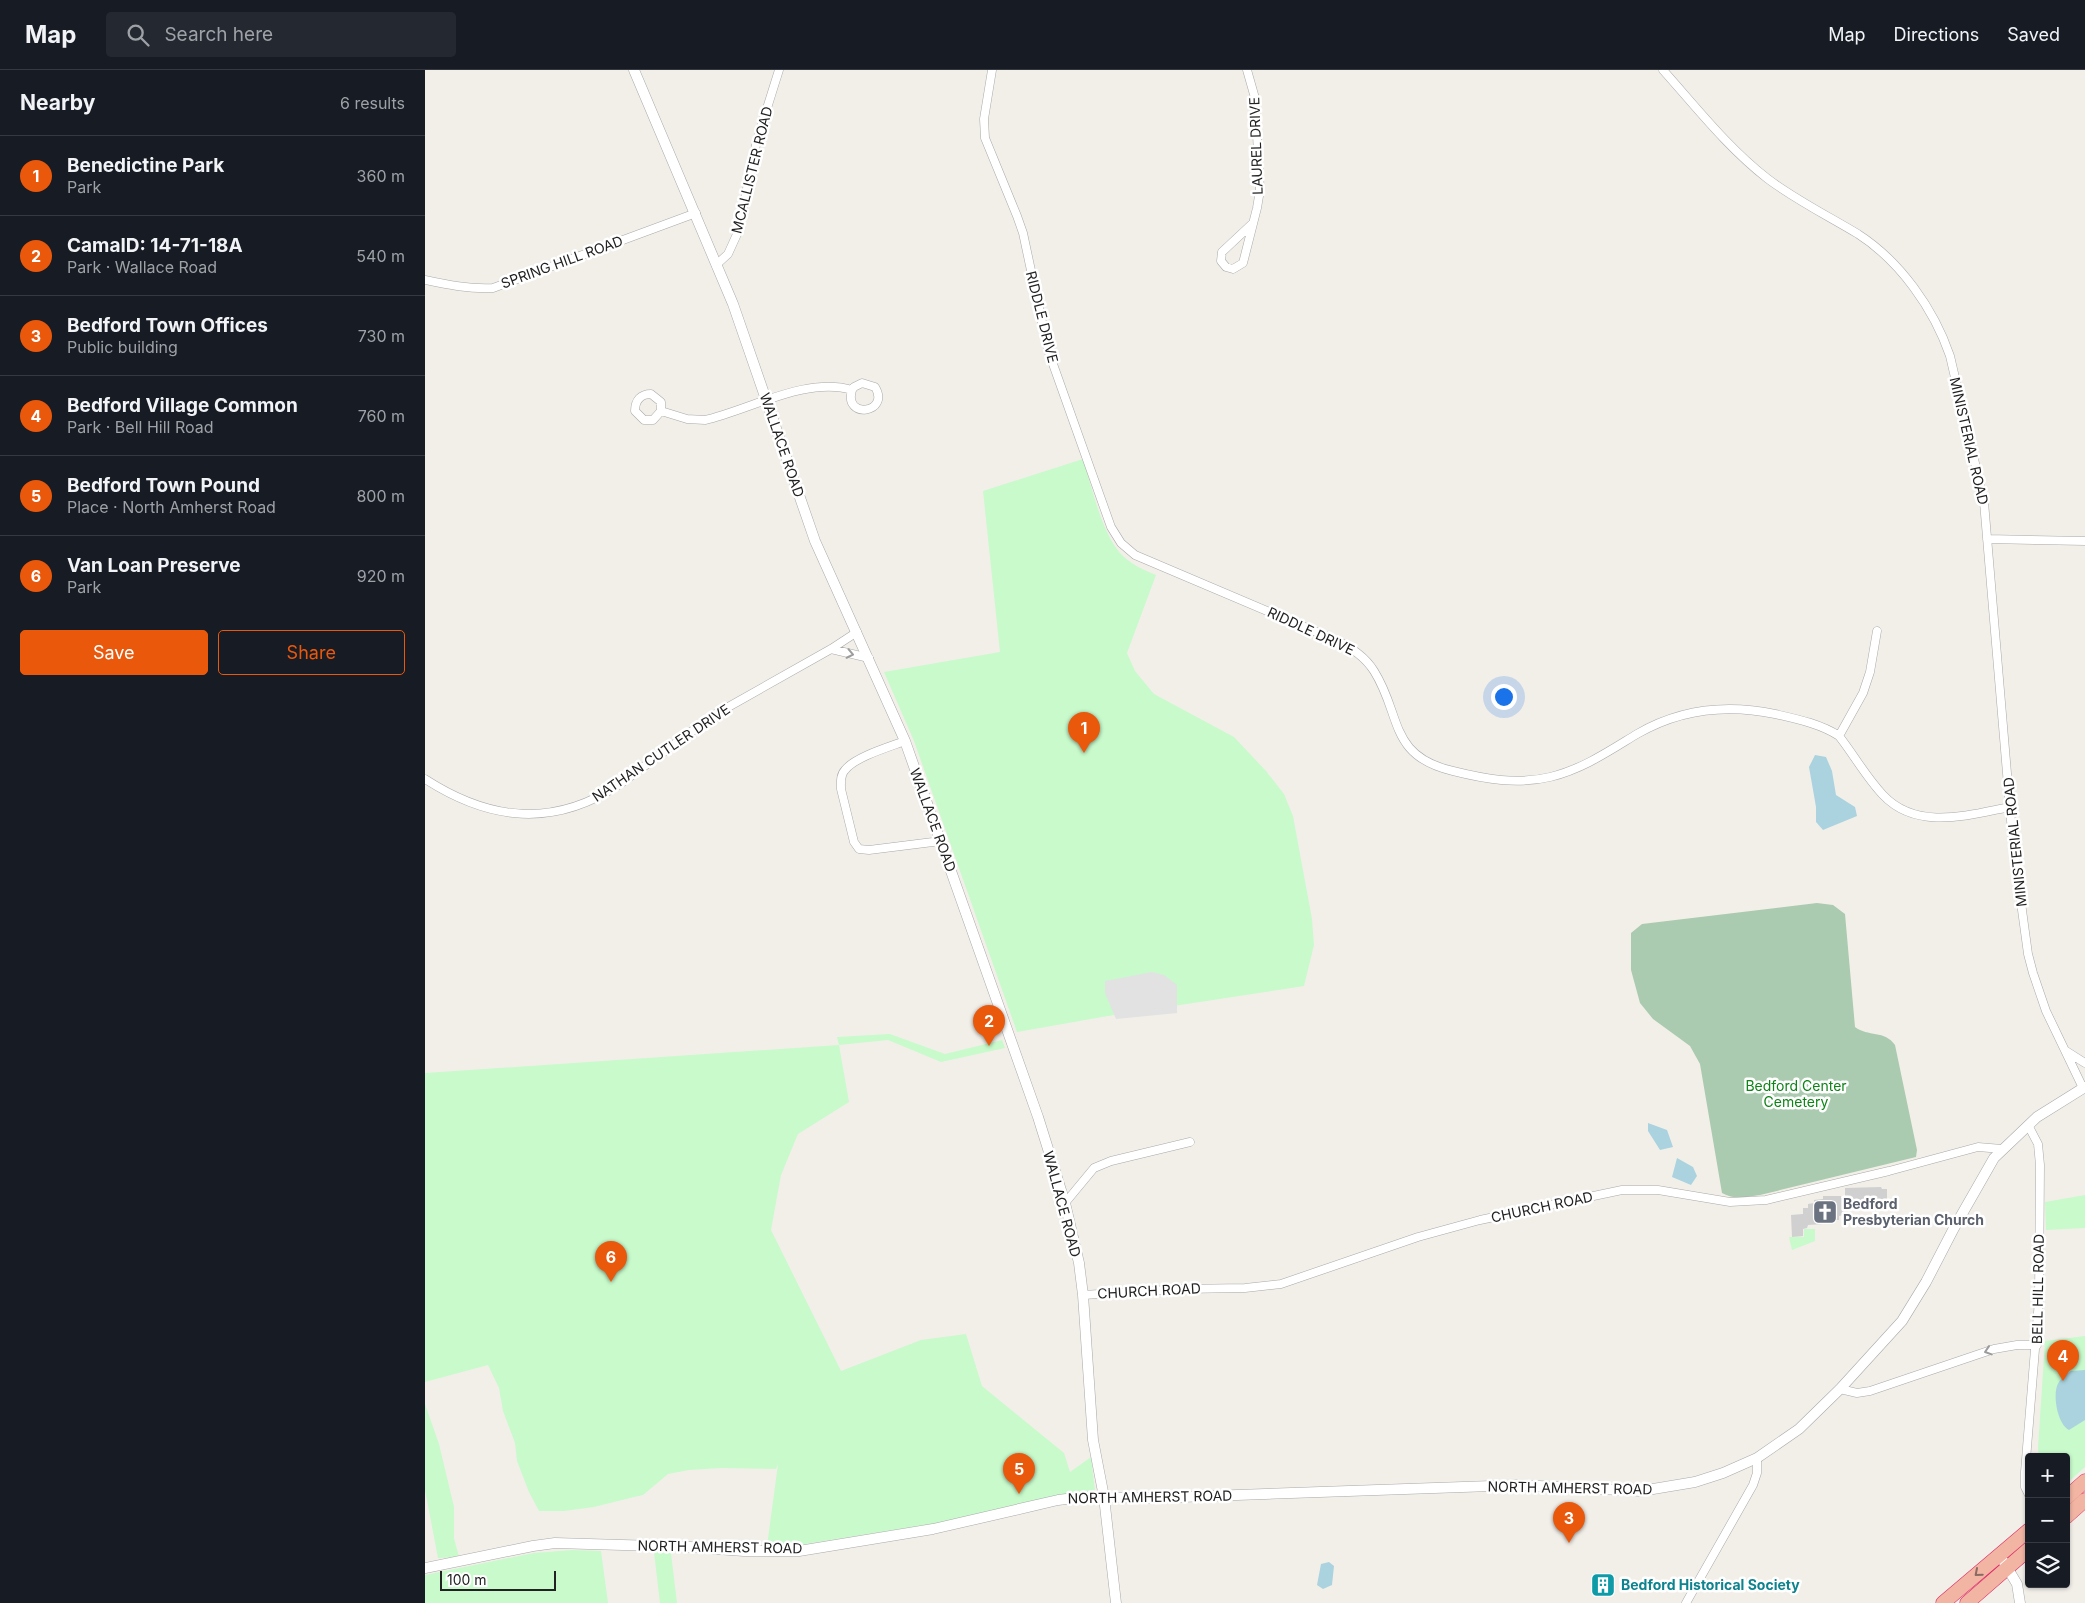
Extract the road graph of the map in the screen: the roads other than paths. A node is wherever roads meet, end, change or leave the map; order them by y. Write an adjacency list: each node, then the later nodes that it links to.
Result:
1 (634, 70): 6 (street, WALLACE ROAD)
2 (779, 70): 8 (street, MCALLISTER ROAD)
3 (992, 70): 19 (street, RIDDLE DRIVE)
4 (1247, 70): 7 (street, LAUREL DRIVE)
5 (1663, 70): 13 (street, MINISTERIAL ROAD)
6 (696, 213): 8 (street, WALLACE ROAD); 9 (street, SPRING HILL ROAD)
7 (1253, 223): 7 (street, LAUREL DRIVE)
8 (716, 265): 11 (street, WALLACE ROAD)
9 (425, 280)
10 (852, 390): 11 (street)
11 (767, 401): 12 (street); 16 (street, WALLACE ROAD)
12 (661, 411)
13 (1987, 539): 14 (street); 22 (street, MINISTERIAL ROAD)
14 (2085, 541)
15 (1877, 631): 19 (street)
16 (857, 632): 17 (street, NATHAN CUTLER DRIVE); 18 (street, WALLACE ROAD)
17 (831, 649): 18 (street, one-way to 18); 21 (street, NATHAN CUTLER DRIVE)
18 (869, 658): 20 (street, WALLACE ROAD)
19 (1839, 736): 22 (street, RIDDLE DRIVE)
20 (905, 741): 23 (street, WALLACE ROAD); 23 (street)
21 (425, 779)
22 (2010, 807): 24 (street, MINISTERIAL ROAD)
23 (941, 841): 30 (street, WALLACE ROAD)
24 (2064, 1049): 25 (street); 26 (street, MINISTERIAL ROAD)
25 (2085, 1063)
26 (2084, 1088): 27 (street, NORTH AMHERST ROAD)
27 (2028, 1125): 29 (street, NORTH AMHERST ROAD); 32 (street, BELL HILL ROAD)
28 (1190, 1142): 30 (street)
29 (2002, 1149): 31 (street, CHURCH ROAD); 33 (street, NORTH AMHERST ROAD)
30 (1065, 1203): 31 (street, WALLACE ROAD)
31 (1083, 1295): 38 (street, WALLACE ROAD)
32 (2037, 1346): 33 (street, one-way to 33); 34 (street, BELL HILL ROAD)
33 (1840, 1389): 35 (street, NORTH AMHERST ROAD)
34 (2027, 1453)
35 (1757, 1458): 38 (street, NORTH AMHERST ROAD); 47 (street)
36 (2085, 1481): 37 (highway)
37 (2070, 1493)
38 (1103, 1497): 45 (street, NORTH AMHERST ROAD); 46 (street, WALLACE ROAD)
39 (2085, 1500): 40 (highway)
40 (2070, 1513)
41 (2025, 1533): 43 (highway)
42 (2025, 1552): 44 (highway)
43 (1999, 1554): 44 (street); 48 (highway, one-way to 48)
44 (2008, 1567): 49 (highway); 50 (street)
45 (425, 1568)
46 (1116, 1603)
47 (1686, 1603)
48 (1943, 1603)
49 (1967, 1603)
50 (2020, 1603)

